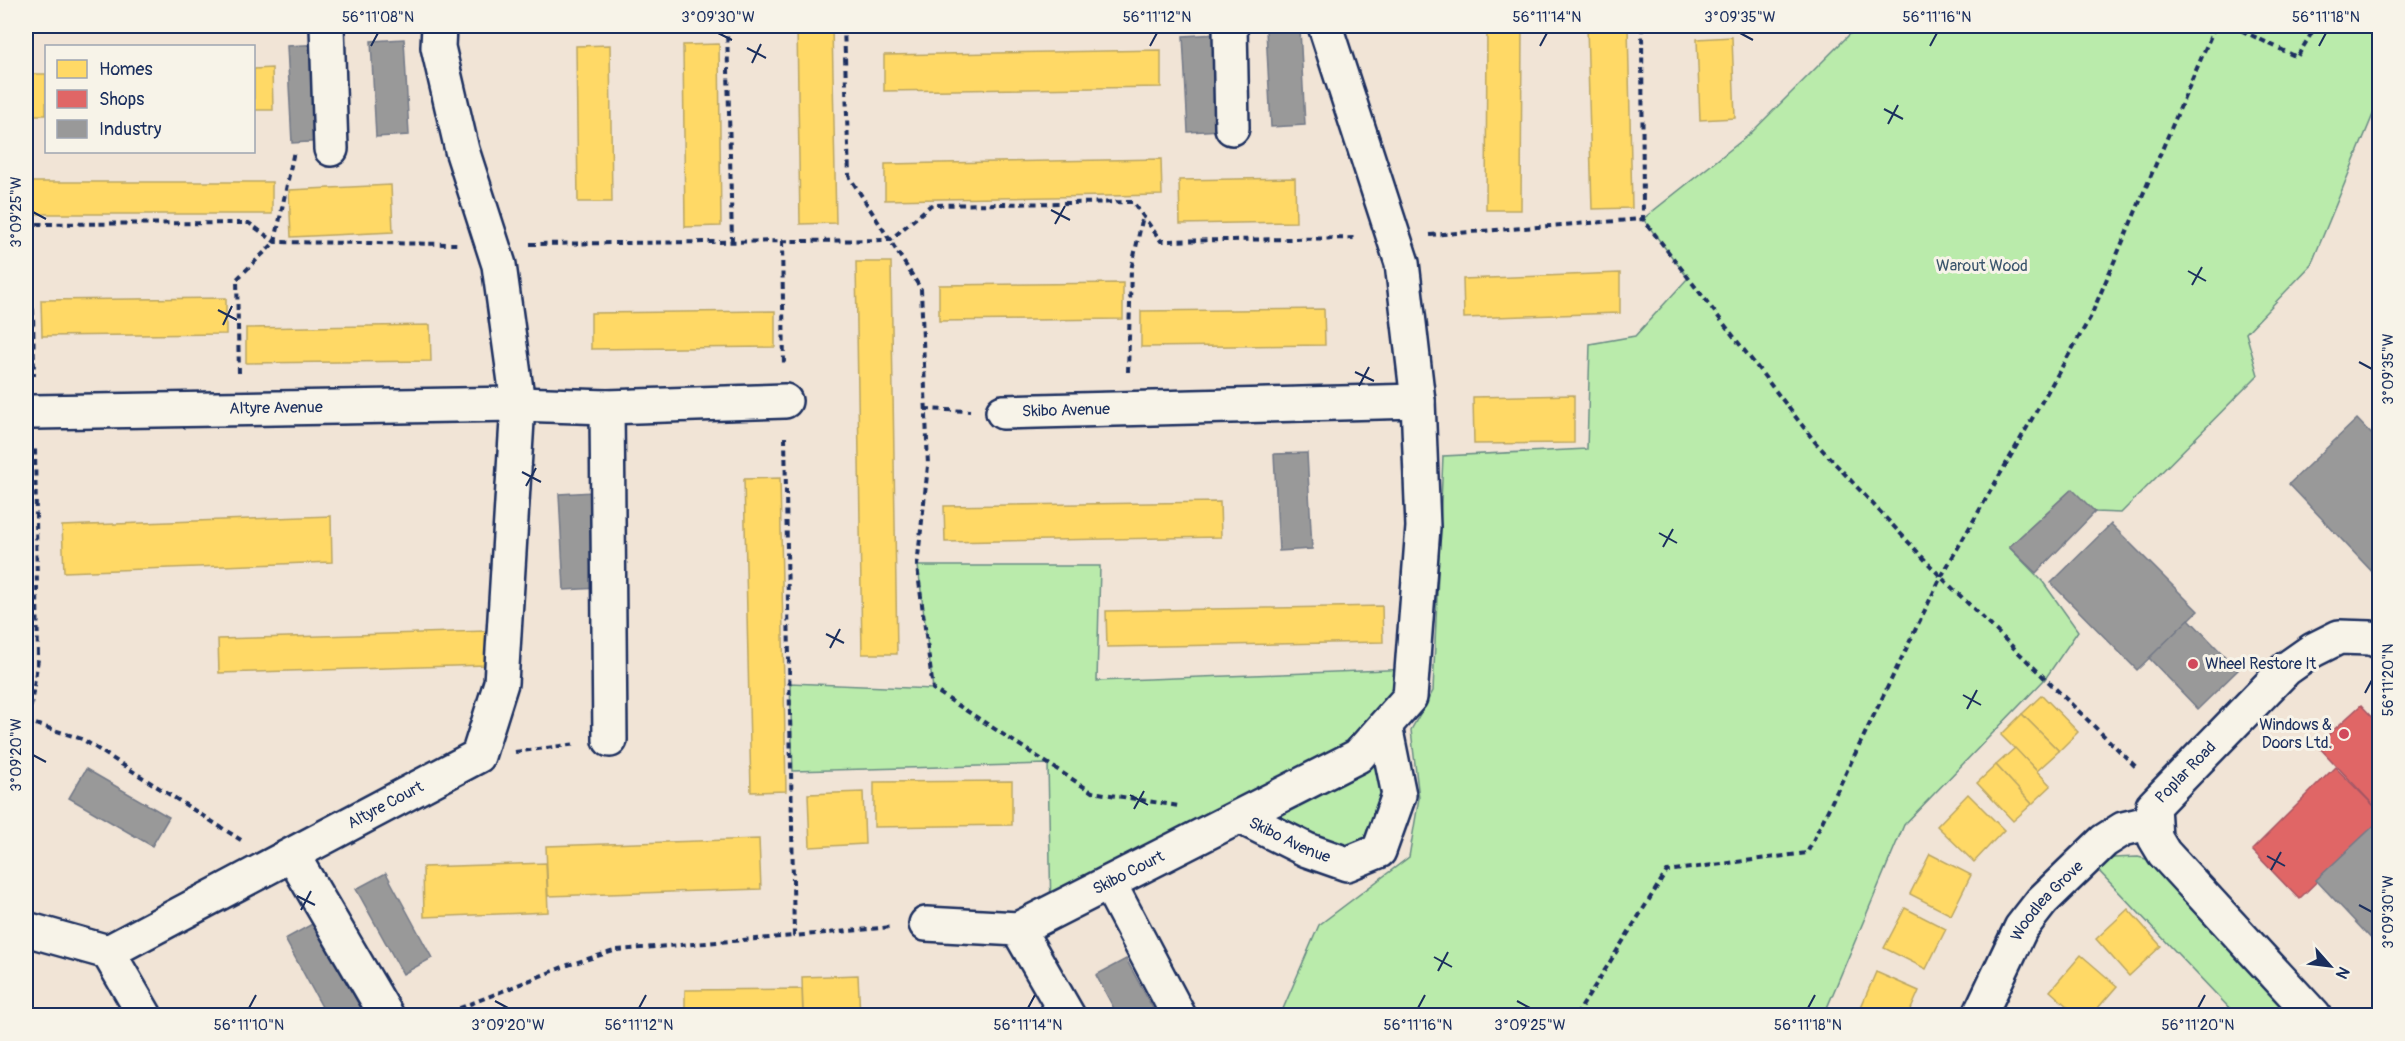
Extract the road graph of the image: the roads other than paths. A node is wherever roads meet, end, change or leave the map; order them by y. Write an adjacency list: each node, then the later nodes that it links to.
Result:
1 (327, 26): 6 (street)
2 (439, 26): 9 (street)
3 (1230, 26): 5 (street)
4 (1325, 26): 8 (street, Skibo Avenue)
5 (1232, 128)
6 (331, 149)
7 (785, 401): 10 (street, Altyre Avenue)
8 (1418, 401): 12 (street, Skibo Avenue); 14 (street, Skibo Avenue)
9 (518, 404): 10 (street, Altyre Avenue); 11 (street, Altyre Avenue); 18 (street, Altyre Court)
10 (607, 407): 15 (street)
11 (34, 412)
12 (1003, 412)
13 (2379, 642): 16 (street, Poplar Road)
14 (1385, 726): 17 (street, Skibo Avenue); 17 (street, Skibo Avenue)
15 (610, 740)
16 (2158, 808): 28 (street, Woodlea Grove); 29 (street, Poplar Road)
17 (1242, 817): 19 (street, Skibo Court)
18 (286, 860): 23 (street, Altyre Court); 25 (street)
19 (1109, 883): 22 (street, Skibo Court); 27 (street)
20 (926, 924): 22 (street, Skibo Court)
21 (26, 929): 23 (street)
22 (1018, 929): 26 (street)
23 (108, 952): 24 (street)
24 (145, 1016)
25 (387, 1016)
26 (1068, 1016)
27 (1179, 1016)
28 (1979, 1016)
29 (2314, 1016)

